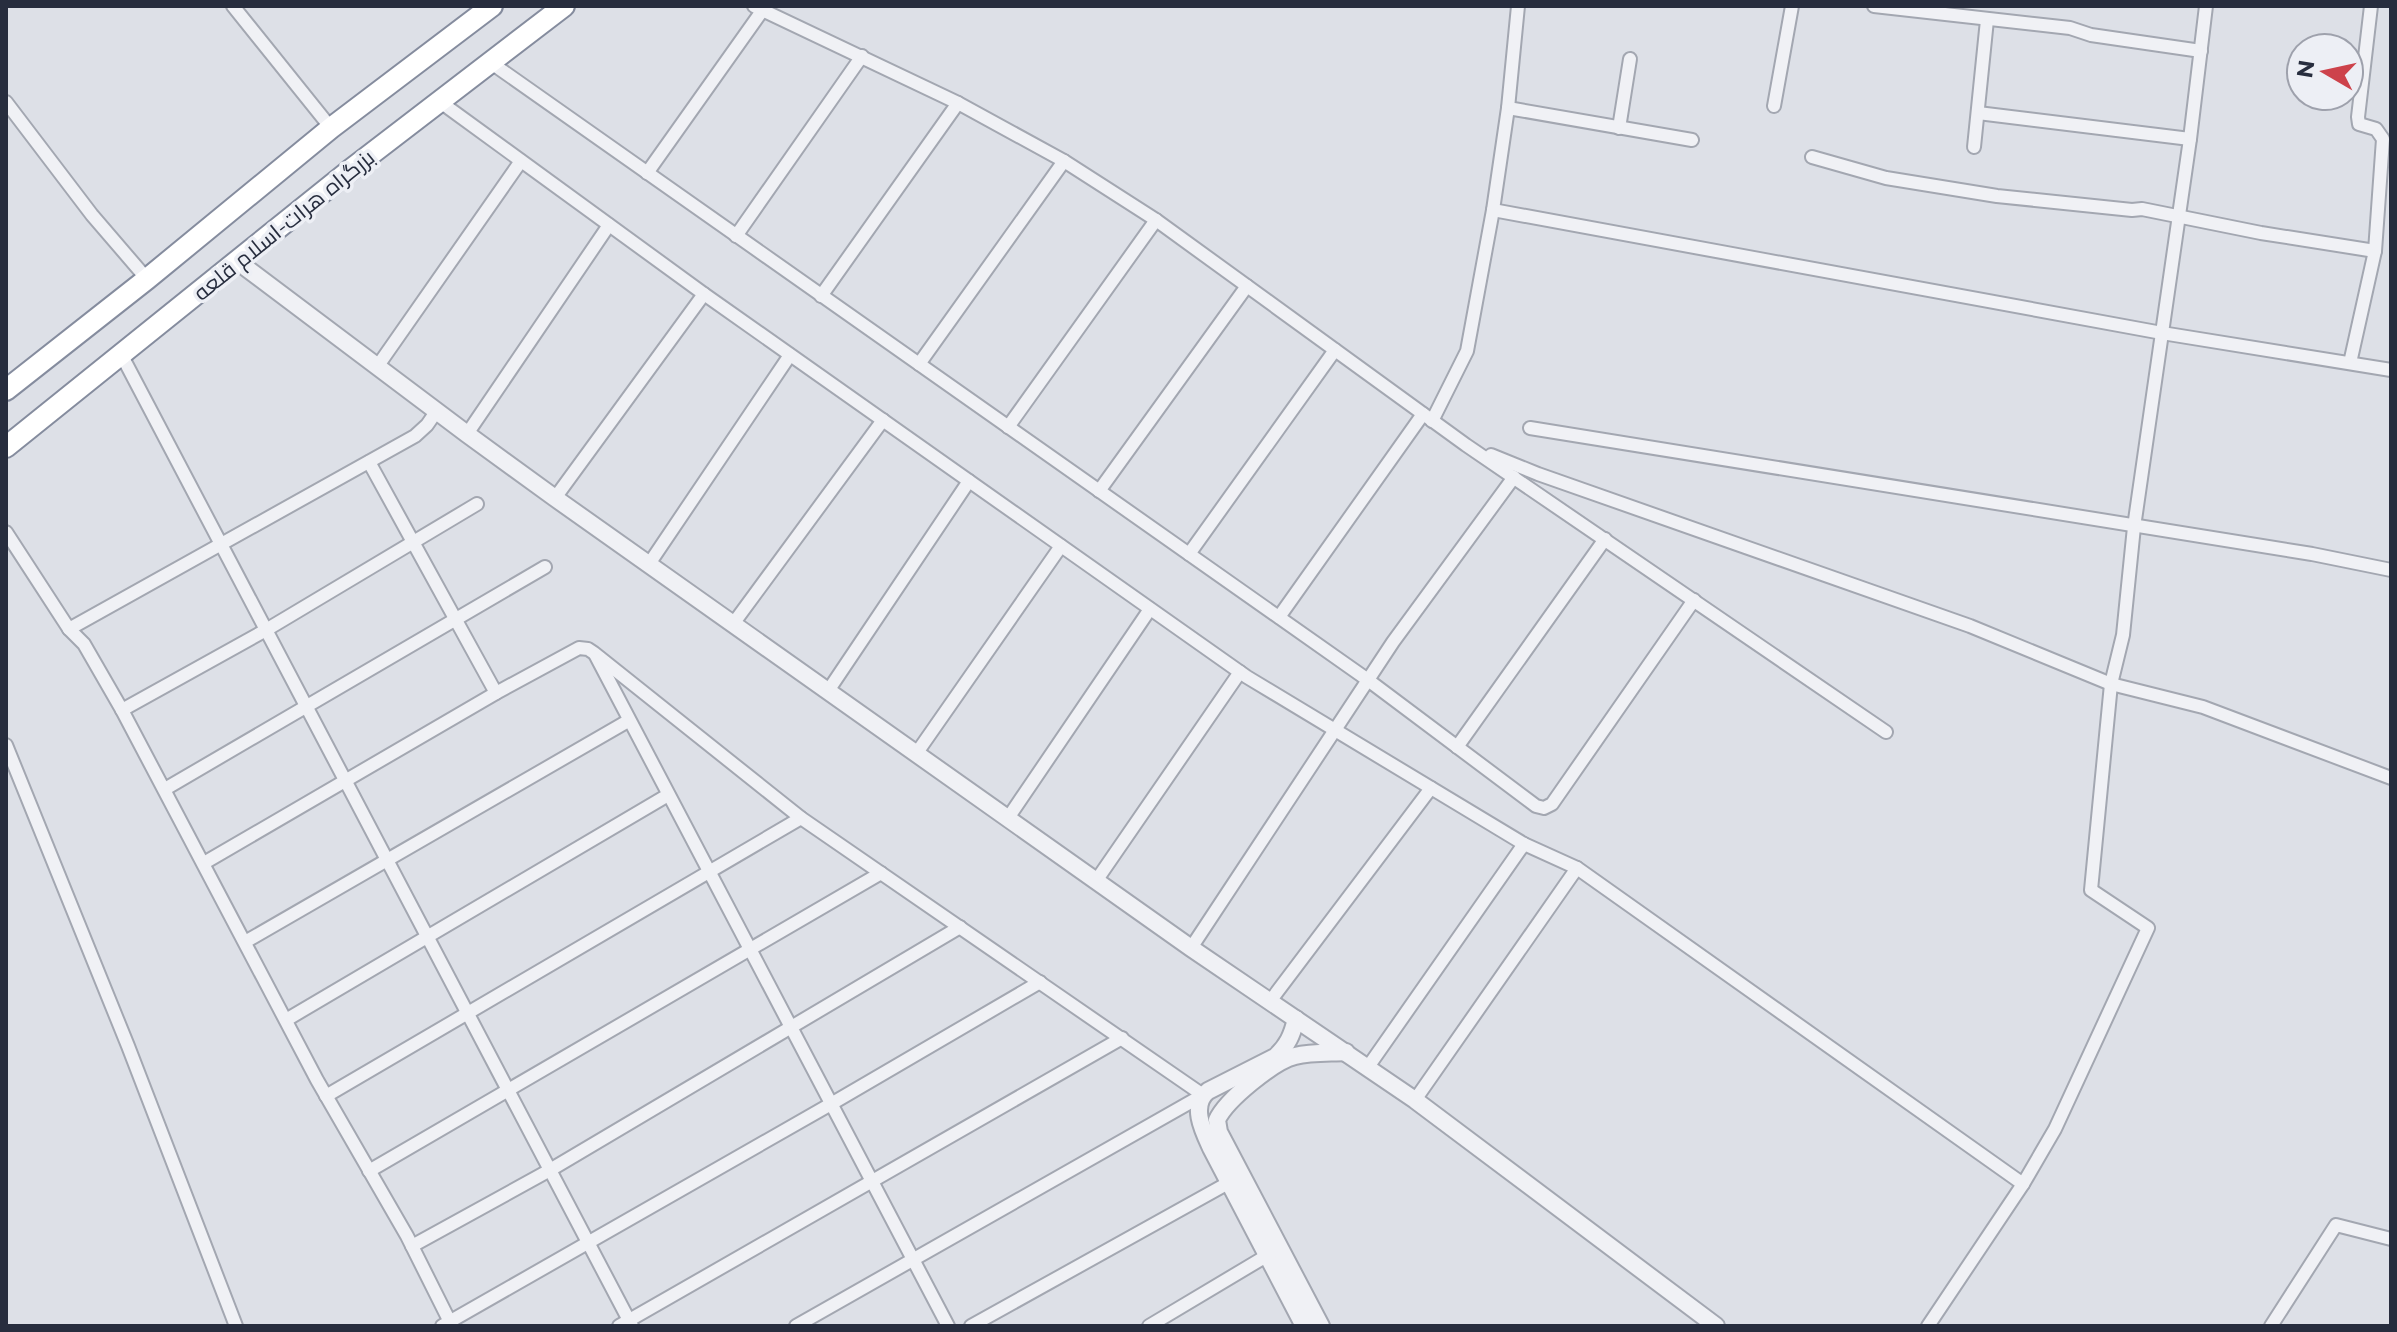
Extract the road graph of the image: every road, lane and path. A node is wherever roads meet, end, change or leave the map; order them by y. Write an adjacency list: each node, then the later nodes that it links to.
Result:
1 (233, 6): 21 (street)
2 (492, 6): 21 (highway, بزرگراه هرات-اسلام قلعه)
3 (564, 6): 14 (highway, بزرگراه هرات-اسلام قلعه)
4 (1518, 6): 19 (street)
5 (1792, 6): 18 (street)
6 (1874, 6): 10 (street)
7 (2206, 6): 11 (street)
8 (2371, 6): 35 (street)
9 (758, 9): 12 (street); 29 (street)
10 (1987, 20): 11 (street); 20 (street)
11 (2201, 51): 23 (street)
12 (862, 56): 17 (street); 34 (street)
13 (1630, 59): 22 (street)
14 (490, 62): 15 (highway, بزرگراه هرات-اسلام قلعه); 29 (street)
15 (439, 101): 27 (street); 36 (highway, بزرگراه هرات-اسلام قلعه)
16 (6, 102): 37 (street)
17 (958, 103): 28 (street); 40 (street)
18 (1774, 106)
19 (1508, 108): 22 (street); 30 (street)
20 (1978, 113): 23 (street); 25 (street)
21 (331, 128): 37 (highway, بزرگراه هرات-اسلام قلعه)
22 (1619, 128): 24 (street)
23 (2190, 139): 31 (street)
24 (1692, 140)
25 (1974, 147)
26 (1812, 157): 31 (street)
27 (521, 161): 33 (street); 47 (street)
28 (1064, 161): 32 (street); 46 (street)
29 (647, 173): 34 (street)
30 (1493, 210): 41 (street); 51 (street)
31 (2178, 216): 35 (street); 41 (street)
32 (1156, 220): 38 (street); 53 (street)
33 (609, 225): 39 (street); 55 (street)
34 (736, 236): 40 (street)
35 (2375, 251): 45 (street)
36 (237, 261): 43 (highway, بزرگراه هرات-اسلام قلعه); 47 (street)
37 (147, 279): 49 (highway, بزرگراه هرات-اسلام قلعه)
38 (1247, 286): 42 (street); 61 (street)
39 (704, 294): 44 (street); 62 (street)
40 (821, 296): 46 (street)
41 (2162, 333): 45 (street); 64 (street)
42 (1335, 350): 51 (street); 70 (street)
43 (121, 354): 57 (highway, بزرگراه هرات-اسلام قلعه); 68 (street)
44 (790, 355): 52 (street); 71 (street)
45 (2350, 363): 48 (street)
46 (919, 364): 53 (street)
47 (377, 367): 50 (street)
48 (2391, 370)
49 (6, 390)
50 (436, 412): 55 (street); 58 (street)
51 (1428, 418): 56 (street); 76 (street)
52 (883, 420): 60 (street); 78 (street)
53 (1008, 427): 61 (street)
54 (1530, 428): 64 (street)
55 (467, 434): 62 (street)
56 (1466, 445): 59 (street); 84 (street)
57 (6, 447)
58 (369, 462): 67 (street); 68 (street)
59 (1514, 477): 66 (street); 83 (street)
60 (969, 481): 69 (street); 85 (street)
61 (1099, 491): 70 (street)
62 (555, 498): 71 (street)
63 (477, 504): 67 (street)
64 (2134, 527): 73 (street); 84 (street)
65 (6, 532): 79 (street)
66 (1605, 539): 74 (street); 93 (street)
67 (413, 542): 77 (street); 80 (street)
68 (222, 546): 79 (street); 80 (street)
69 (1061, 546): 75 (street); 94 (street)
70 (1189, 554): 76 (street)
71 (649, 564): 78 (street)
72 (545, 567): 77 (street)
73 (2391, 570)
74 (1694, 600): 91 (street); 93 (street)
75 (1150, 609): 82 (street); 101 (street)
76 (1279, 617): 83 (street)
77 (456, 619): 86 (street); 87 (street)
78 (733, 624): 85 (street)
79 (69, 629): 88 (street)
80 (266, 630): 87 (street); 88 (street)
81 (594, 653): 86 (street); 89 (street); 100 (street)
82 (1240, 672): 90 (street); 108 (street)
83 (1368, 680): 90 (street); 93 (street)
84 (2111, 684): 95 (street); 132 (street)
85 (828, 691): 94 (street)
86 (496, 693): 96 (street)
87 (306, 706): 96 (street); 98 (street)
88 (122, 710): 98 (street)
89 (628, 721): 99 (street); 103 (street)
90 (1334, 729): 97 (street); 112 (street)
91 (1886, 732)
92 (6, 745): 140 (street)
93 (1457, 747)
94 (916, 754): 101 (street)
95 (2391, 778)
96 (345, 783): 103 (street); 104 (street)
97 (1431, 788): 102 (street); 115 (street)
98 (165, 789): 104 (street)
99 (668, 795): 106 (street); 110 (street)
100 (801, 818): 106 (street); 107 (street)
101 (1008, 818): 108 (street)
102 (1524, 844): 105 (street); 122 (street)
103 (387, 862): 110 (street); 111 (street)
104 (204, 863): 111 (street)
105 (1577, 868): 126 (street); 132 (street)
106 (709, 872): 113 (street); 116 (street)
107 (881, 873): 109 (street); 113 (street)
108 (1096, 881): 112 (street)
109 (960, 927): 114 (street); 119 (street)
110 (427, 938): 116 (street); 118 (street)
111 (245, 942): 118 (street)
112 (1191, 948): 115 (street)
113 (750, 951): 119 (street); 123 (street)
114 (1040, 982): 120 (street); 127 (street)
115 (1271, 1000): 117 (street)
116 (467, 1013): 123 (street); 125 (street)
117 (1296, 1019): 121 (street); 124 (street)
118 (286, 1020): 125 (street)
119 (791, 1028): 127 (street); 128 (street)
120 (1122, 1038): 124 (street); 130 (street)
121 (1346, 1052): 122 (street); 146 (street)
122 (1368, 1067): 126 (street)
123 (508, 1091): 128 (street); 129 (street)
124 (1203, 1095): 131 (street); 137 (street)
125 (326, 1096): 129 (street)
126 (1415, 1100): 147 (street)
127 (831, 1104): 130 (street); 134 (street)
128 (550, 1170): 134 (street); 135 (street)
129 (369, 1171): 135 (street)
130 (872, 1181): 137 (street); 139 (street)
131 (1230, 1182): 136 (street); 143 (street)
132 (2023, 1184): 148 (street)
133 (2391, 1239): 149 (street)
134 (588, 1242): 138 (street); 139 (street)
135 (412, 1246): 138 (street)
136 (1268, 1255): 144 (street); 145 (street)
137 (913, 1258): 141 (street); 142 (street)
138 (448, 1324)
139 (627, 1324)
140 (236, 1326)
141 (796, 1326)
142 (948, 1326)
143 (971, 1326)
144 (1149, 1326)
145 (1304, 1326)
146 (1321, 1326)
147 (1716, 1326)
148 (1928, 1326)
149 (2271, 1326)

